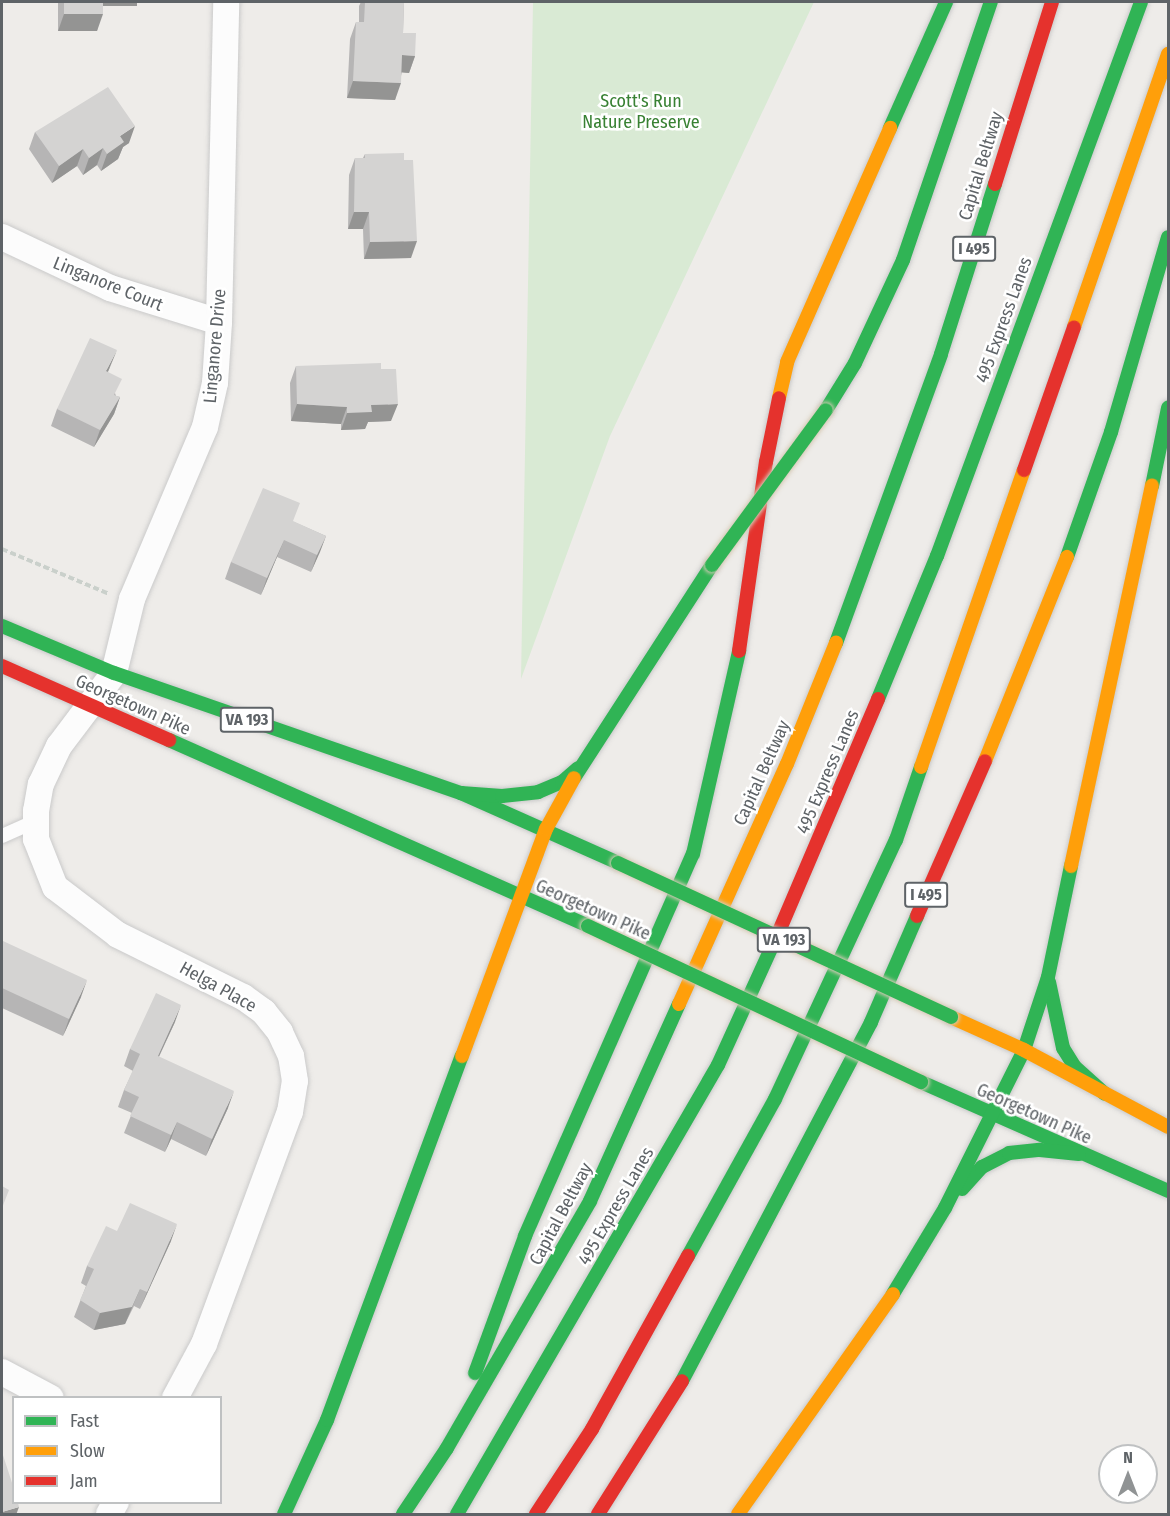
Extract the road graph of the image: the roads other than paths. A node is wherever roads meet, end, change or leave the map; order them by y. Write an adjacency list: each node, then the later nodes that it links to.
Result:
1 (226, 2): 9 (street, Linganore Drive)
2 (946, 2): 32 (main road)
3 (991, 2): 15 (main road, bridge)
4 (1052, 2): 32 (main road, Capital Beltway / I 495)
5 (1141, 2): 35 (main road, 495 Express Lanes)
6 (1168, 54): 36 (main road)
7 (2, 237): 9 (street, Linganore Court)
8 (1168, 237): 37 (main road, I 495)
9 (219, 322): 13 (street, Linganore Drive)
10 (1168, 408): 21 (main road)
11 (2, 626): 13 (main road, Georgetown Pike / VA 193)
12 (2, 666): 14 (main road, Georgetown Pike)
13 (114, 673): 14 (street, Helga Place); 16 (main road, Georgetown Pike / VA 193)
14 (90, 705): 17 (street, Helga Place); 20 (main road, Georgetown Pike)
15 (581, 765): 16 (main road); 18 (main road)
16 (461, 793): 18 (main road, Georgetown Pike / VA 193)
17 (36, 821): 19 (lane); 31 (street, Helga Place)
18 (546, 828): 20 (main road); 22 (main road, Georgetown Pike / VA 193, bridge)
19 (2, 836)
20 (521, 897): 24 (main road, Georgetown Pike, bridge); 33 (main road)
21 (1048, 976): 22 (main road); 23 (main road)
22 (1024, 1050): 23 (main road, Georgetown Pike / VA 193); 24 (main road)
23 (1105, 1094): 25 (main road, Georgetown Pike / VA 193)
24 (991, 1115): 26 (main road, Georgetown Pike); 28 (main road)
25 (1168, 1127)
26 (1079, 1154): 27 (main road, Georgetown Pike); 28 (main road)
27 (1168, 1191)
28 (945, 1208): 38 (main road)
29 (2, 1372): 30 (street)
30 (47, 1396)
31 (176, 1396)
32 (447, 1448): 34 (main road, Capital Beltway / I 495)
33 (284, 1515)
34 (403, 1515)
35 (457, 1515)
36 (536, 1515)
37 (598, 1515)
38 (738, 1515)

